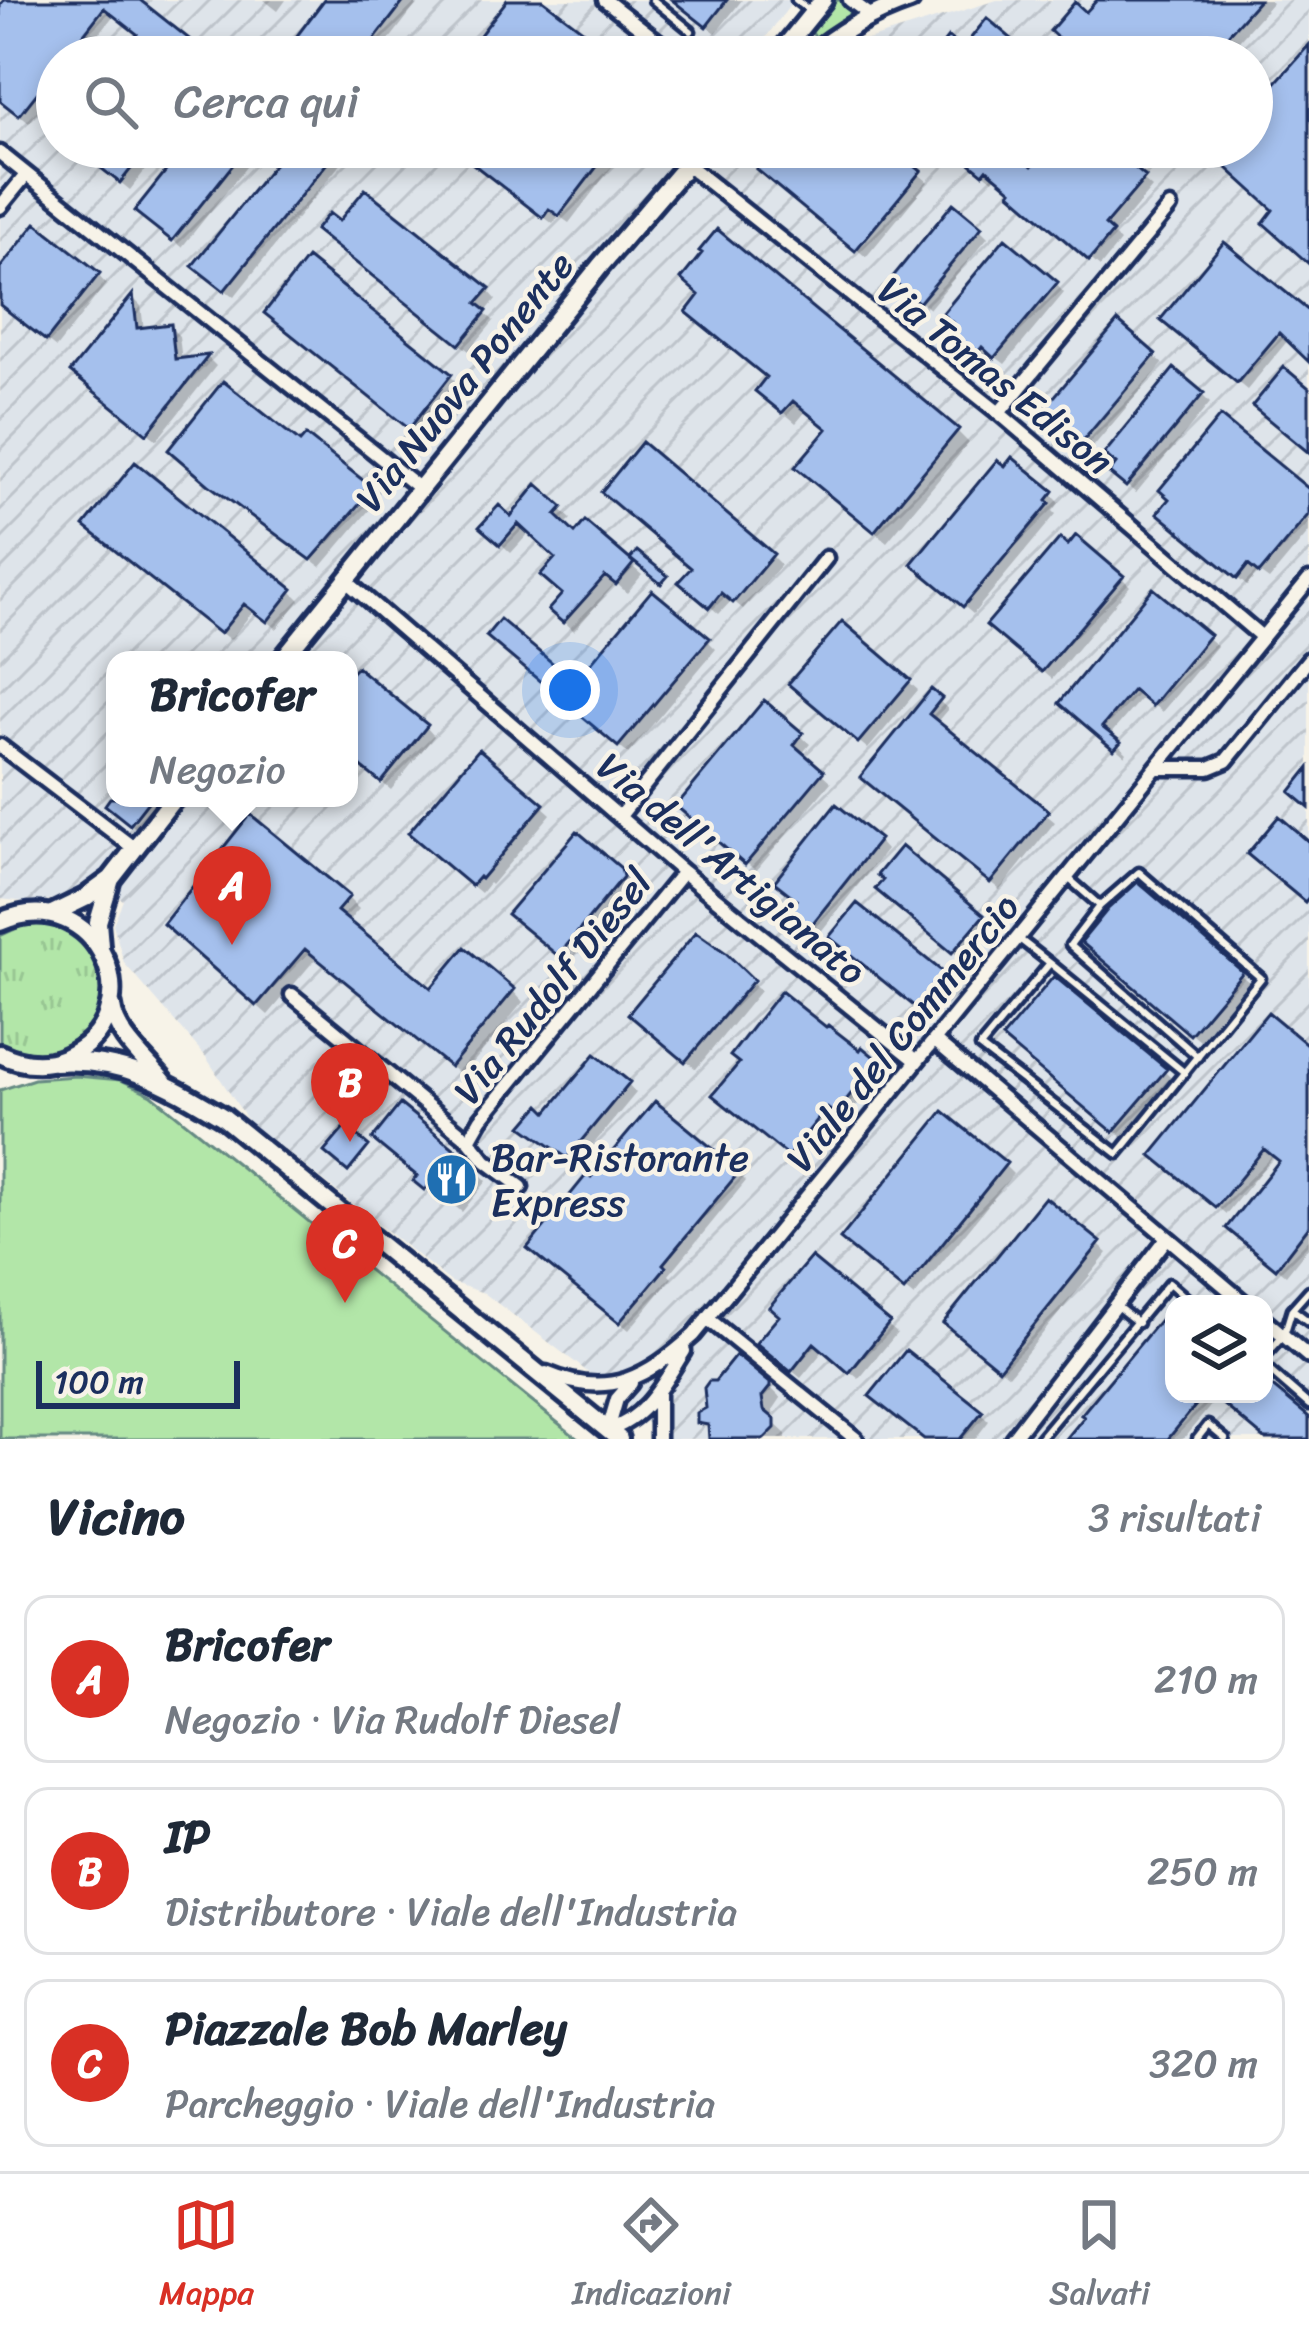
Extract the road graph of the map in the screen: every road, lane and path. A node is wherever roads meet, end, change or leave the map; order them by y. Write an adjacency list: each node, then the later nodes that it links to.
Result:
1 (605, 0): 10 (street)
2 (653, 0): 8 (lane)
3 (796, 0): 6 (lane)
4 (850, 0): 7 (street)
5 (910, 0): 7 (street)
6 (818, 6): 9 (street)
7 (870, 15): 13 (street)
8 (692, 31)
9 (796, 33): 11 (street); 12 (street)
10 (651, 36)
11 (794, 36)
12 (799, 36)
13 (839, 36)
14 (0, 153): 17 (street)
15 (683, 168): 21 (street, Via Nuova Ponente)
16 (691, 168): 20 (street, Via Tomas Edison)
17 (26, 175): 18 (street); 21 (street)
18 (0, 207)
19 (1170, 207): 20 (street)
20 (999, 413): 25 (street, Via Tomas Edison)
21 (419, 488): 23 (street, Via Nuova Ponente)
22 (826, 558): 31 (street)
23 (345, 580): 26 (street, Via Nuova Ponente); 31 (street, Via dell'Artigianato)
24 (1309, 580): 25 (street, Viale del Commercio)
25 (1262, 638): 29 (street, Viale del Commercio)
26 (289, 651)
27 (1309, 659): 29 (street)
28 (0, 746): 32 (street)
29 (1157, 768): 34 (street, Viale del Commercio)
30 (167, 807): 32 (street)
31 (620, 815): 33 (street, Via dell'Artigianato)
32 (134, 849): 35 (street)
33 (683, 872): 47 (street, Via dell'Artigianato); 51 (street, Via Rudolf Diesel)
34 (1067, 877): 36 (lane); 39 (street, Viale del Commercio)
35 (111, 879): 37 (street); 40 (street)
36 (1100, 906): 45 (lane); 45 (lane)
37 (52, 914): 38 (street); 40 (street)
38 (4, 916)
39 (1018, 938): 41 (lane); 44 (street, Viale del Commercio)
40 (100, 947): 43 (street)
41 (1051, 963): 49 (lane); 49 (lane)
42 (292, 995): 51 (street, Via Rudolf Diesel)
43 (111, 999): 48 (street); 50 (street)
44 (935, 1041): 47 (street, Viale del Commercio); 53 (street)
45 (1198, 1057): 49 (lane)
46 (5, 1061): 48 (street)
47 (917, 1061): 59 (street, Viale del Commercio)
48 (55, 1062): 50 (street)
49 (1185, 1072)
50 (165, 1082): 67 (street)
51 (469, 1139): 52 (street, Via Rudolf Diesel)
52 (520, 1187)
53 (1167, 1238): 56 (street); 57 (street)
54 (1309, 1290): 58 (lane)
55 (1183, 1295): 61 (lane)
56 (1235, 1295)
57 (1115, 1304): 61 (lane); 75 (street)
58 (1292, 1309): 60 (lane); 64 (lane)
59 (706, 1318): 63 (street, Viale del Commercio); 74 (street)
60 (1309, 1322)
61 (1138, 1323): 76 (lane)
62 (1273, 1326): 64 (street)
63 (694, 1335): 69 (street, Viale del Commercio); 70 (street)
64 (1284, 1335): 65 (lane); 66 (street)
65 (1273, 1349)
66 (1309, 1357)
67 (522, 1360): 69 (street); 72 (street)
68 (1273, 1370): 71 (lane)
69 (636, 1378): 72 (street)
70 (658, 1391): 72 (street); 73 (street)
71 (1309, 1405)
72 (614, 1435)
73 (658, 1439)
74 (856, 1439)
75 (1012, 1439)
76 (1039, 1439)
77 (1197, 1439): 78 (lane)
78 (1225, 1439)

